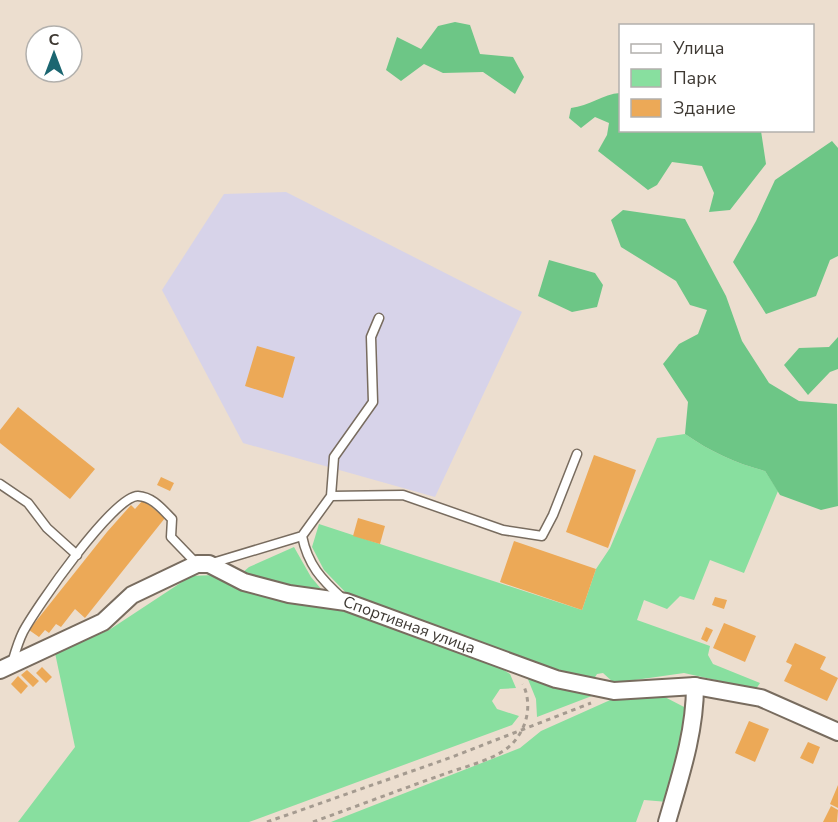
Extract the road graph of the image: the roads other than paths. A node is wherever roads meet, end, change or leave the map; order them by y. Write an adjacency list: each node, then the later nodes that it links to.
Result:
1 (379, 318): 4 (lane)
2 (577, 454): 4 (lane)
3 (0, 484): 6 (lane)
4 (331, 496): 5 (lane)
5 (302, 536): 7 (lane); 8 (lane)
6 (76, 555): 7 (lane); 9 (lane)
7 (203, 564): 8 (street, Спортивная улица); 9 (street)
8 (346, 602): 10 (street, Спортивная улица)
9 (6, 667)
10 (696, 686): 11 (street, Спортивная улица); 12 (street)
11 (838, 732)
12 (667, 822)

